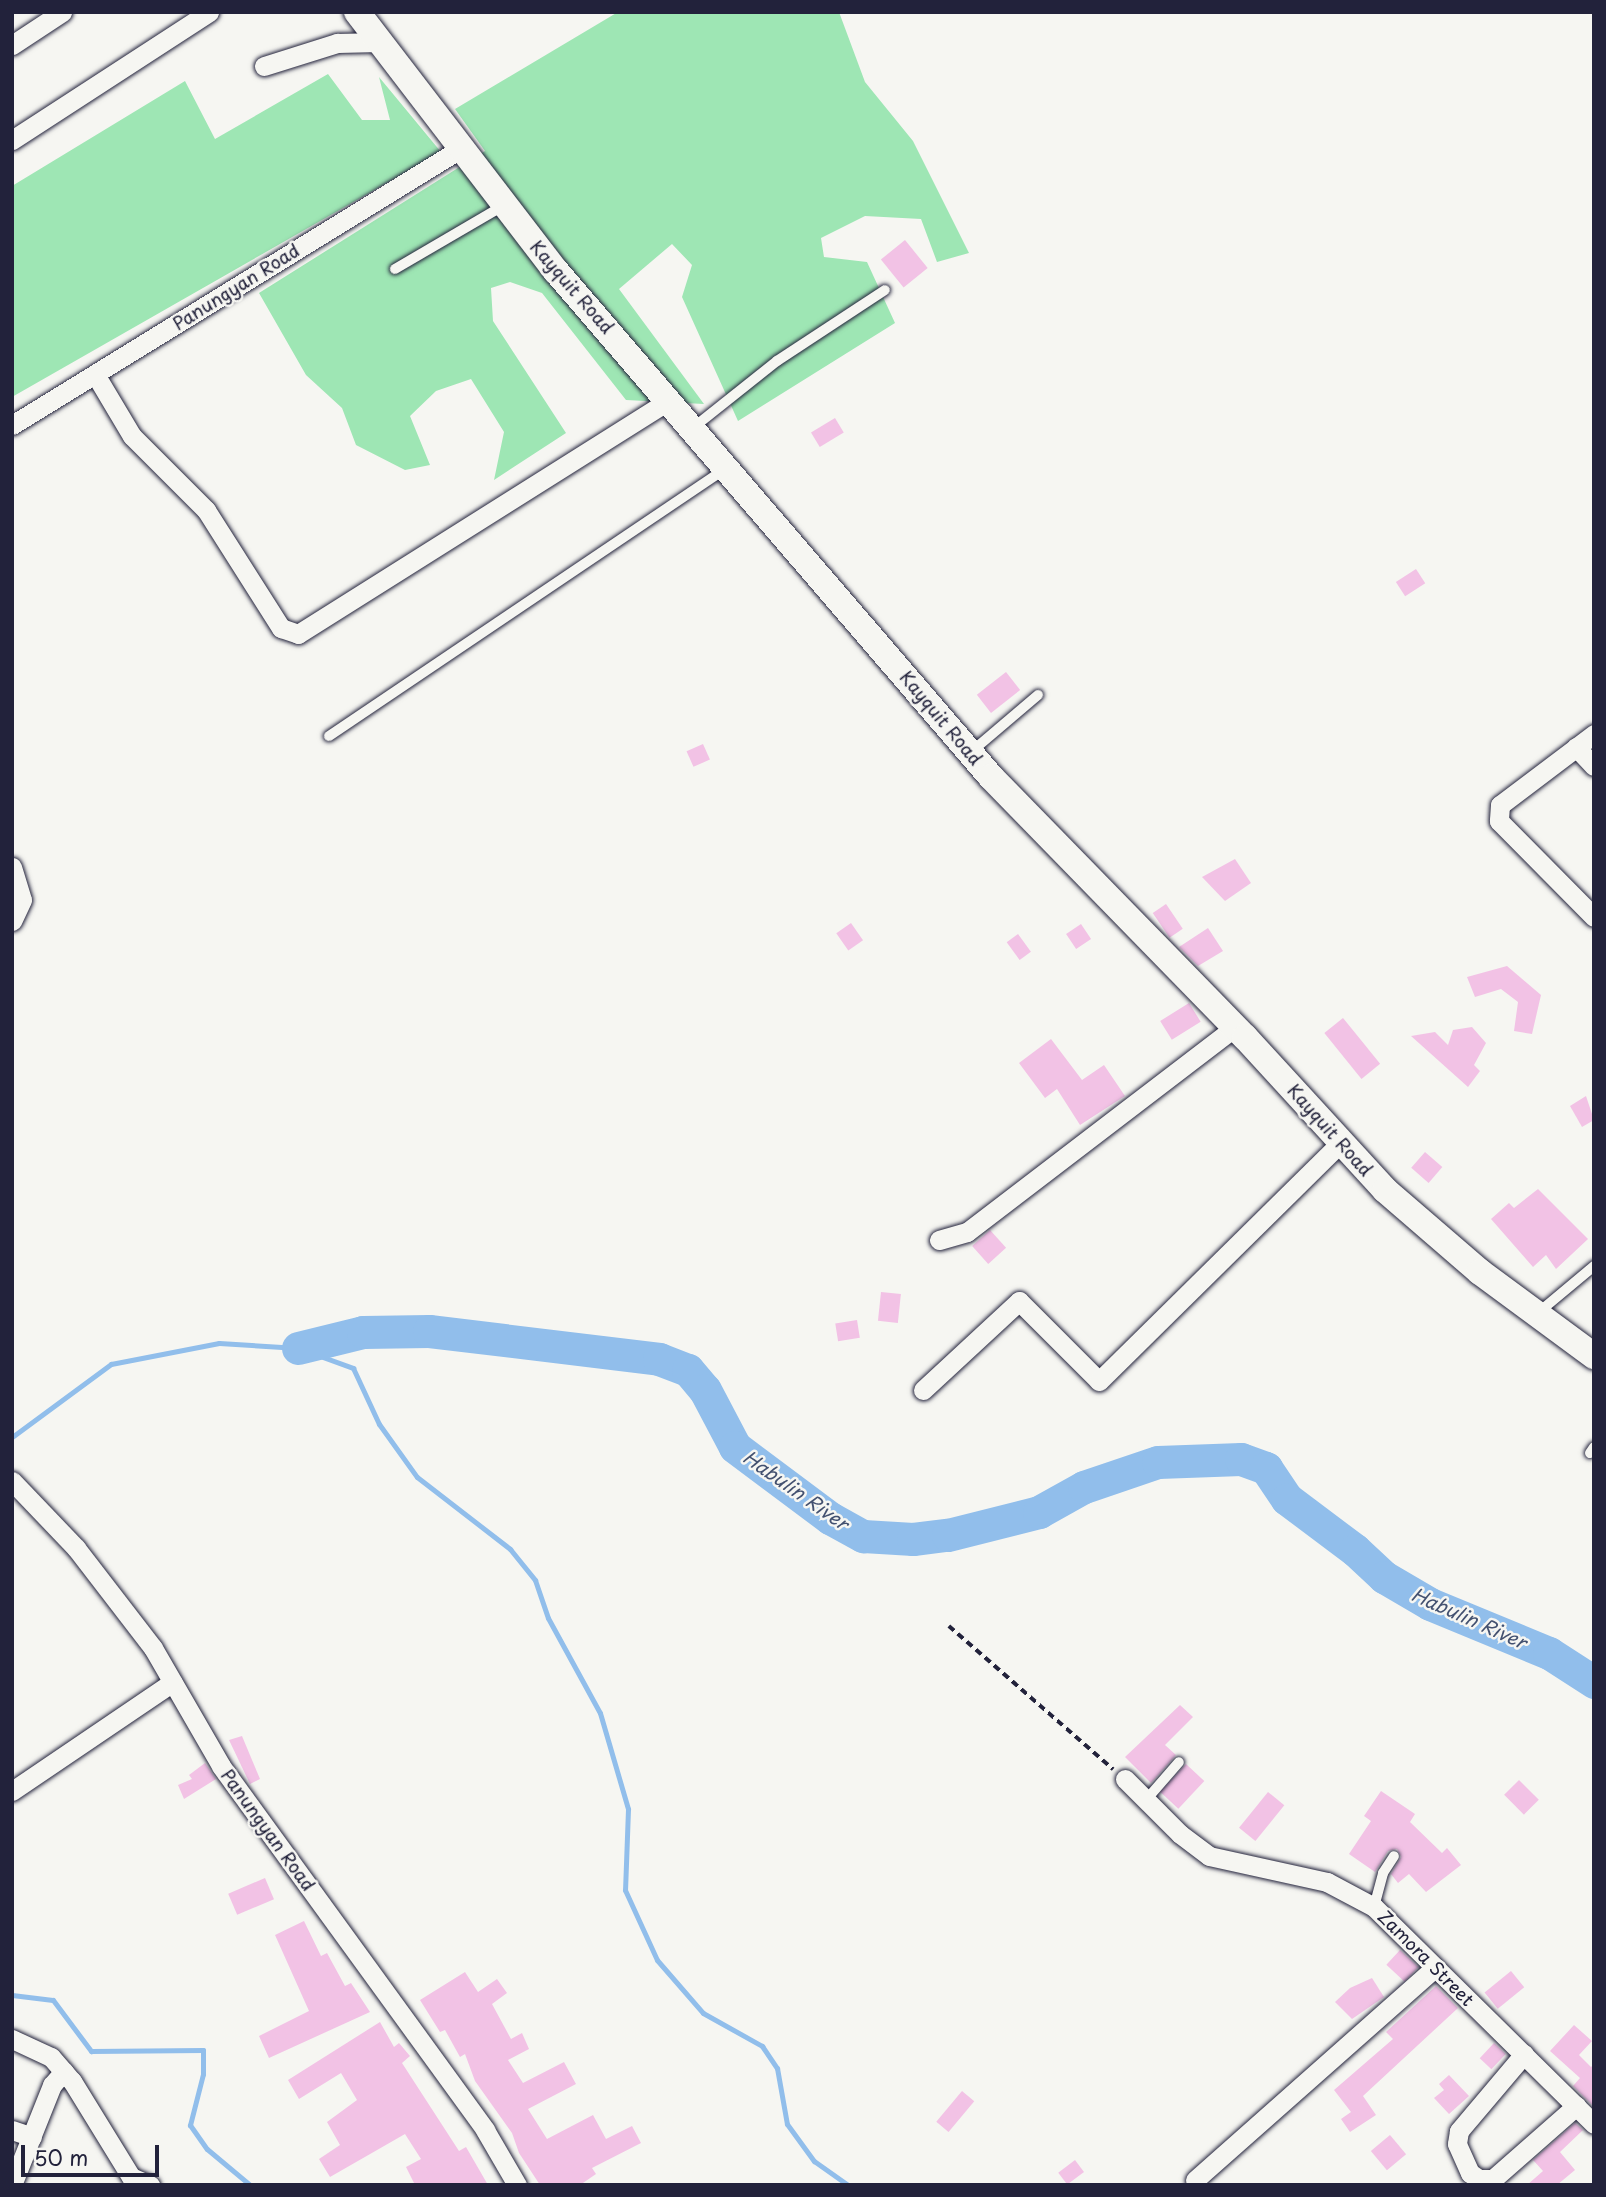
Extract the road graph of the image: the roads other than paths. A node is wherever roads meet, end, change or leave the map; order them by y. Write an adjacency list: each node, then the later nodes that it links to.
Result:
1 (62, 12): 5 (street)
2 (209, 12): 7 (street)
3 (357, 12): 4 (street, Kayquit Road)
4 (380, 42): 6 (street); 8 (street, Kayquit Road)
5 (12, 45)
6 (264, 66)
7 (12, 140)
8 (460, 149): 9 (street, Kayquit Road); 12 (street, Panungyan Road)
9 (503, 206): 10 (lane); 13 (street, Kayquit Road)
10 (395, 269)
11 (885, 289): 15 (lane)
12 (95, 374): 13 (street); 14 (street, Panungyan Road)
13 (670, 400): 15 (street, Kayquit Road)
14 (12, 425)
15 (694, 428): 16 (street, Kayquit Road)
16 (728, 467): 19 (lane); 21 (street, Kayquit Road)
17 (1038, 695): 21 (lane)
18 (1594, 734): 20 (street)
19 (329, 736)
20 (1576, 747): 22 (street); 24 (street)
21 (970, 753): 26 (street, Kayquit Road)
22 (1594, 766)
23 (12, 867): 25 (street)
24 (1594, 916)
25 (12, 921)
26 (1234, 1027): 27 (street, Kayquit Road); 28 (street)
27 (1341, 1142): 30 (street, Kayquit Road); 32 (street)
28 (939, 1240)
29 (1594, 1266): 30 (lane)
30 (1536, 1315): 31 (street, Kayquit Road)
31 (1594, 1356)
32 (923, 1390)
33 (12, 1481): 34 (street, Panungyan Road)
34 (173, 1682): 37 (street); 52 (street, Panungyan Road)
35 (1179, 1762): 38 (lane)
36 (1125, 1779): 38 (street, Zamora Street)
37 (12, 1791)
38 (1146, 1800): 40 (street, Zamora Street)
39 (1394, 1856): 40 (lane)
40 (1374, 1907): 41 (street, Zamora Street)
41 (1436, 1968): 43 (street, Zamora Street); 49 (street)
42 (12, 2039): 44 (street)
43 (1524, 2054): 45 (street, Zamora Street); 45 (street)
44 (64, 2071): 48 (street); 51 (street)
45 (1576, 2106): 46 (street, Zamora Street)
46 (1594, 2124)
47 (12, 2130): 48 (street)
48 (32, 2137): 50 (street)
49 (1195, 2180)
50 (12, 2185)
51 (150, 2185)
52 (517, 2185)

